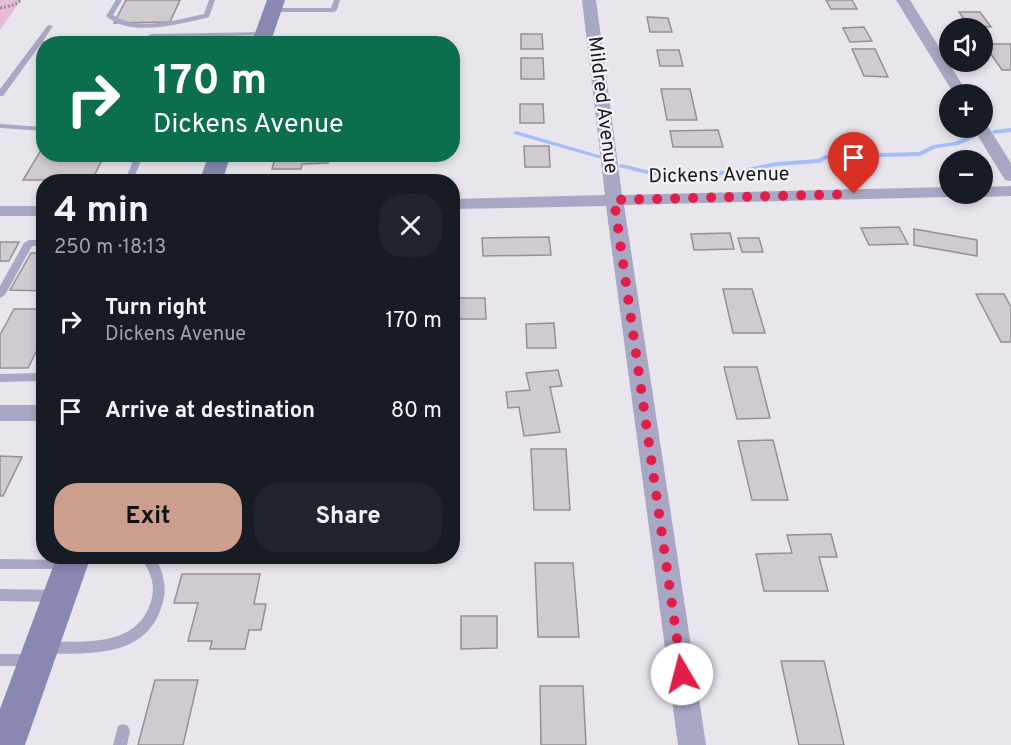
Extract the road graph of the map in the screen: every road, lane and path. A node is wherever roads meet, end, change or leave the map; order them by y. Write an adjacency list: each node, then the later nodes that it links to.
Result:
1 (21, 0): 8 (path)
2 (119, 0): 3 (lane)
3 (212, 0)
4 (337, 0): 7 (lane)
5 (589, 0): 22 (street, Mildred Avenue)
6 (903, 0): 13 (street)
7 (274, 5): 11 (main road)
8 (0, 8)
9 (50, 26): 10 (lane)
10 (44, 36)
11 (262, 36)
12 (36, 47): 14 (lane)
13 (955, 84)
14 (0, 94)
15 (0, 126): 16 (lane)
16 (36, 128)
17 (987, 138): 18 (street)
18 (1011, 176)
19 (1011, 191): 21 (street)
20 (939, 192): 22 (street, Dickens Avenue)
21 (993, 192)
22 (614, 200): 23 (street, Dickens Avenue); 41 (street, Mildred Avenue)
23 (460, 204)
24 (36, 210): 25 (street)
25 (0, 211)
26 (36, 243): 27 (lane)
27 (0, 295)
28 (36, 377): 29 (lane)
29 (0, 378)
30 (0, 413): 31 (street)
31 (36, 413)
32 (36, 562): 33 (lane)
33 (0, 564)
34 (72, 564): 37 (main road)
35 (152, 564): 38 (lane)
36 (0, 595): 37 (lane)
37 (60, 596): 38 (main road)
38 (39, 654): 39 (lane); 40 (main road)
39 (0, 660)
40 (6, 745)
41 (692, 745)

